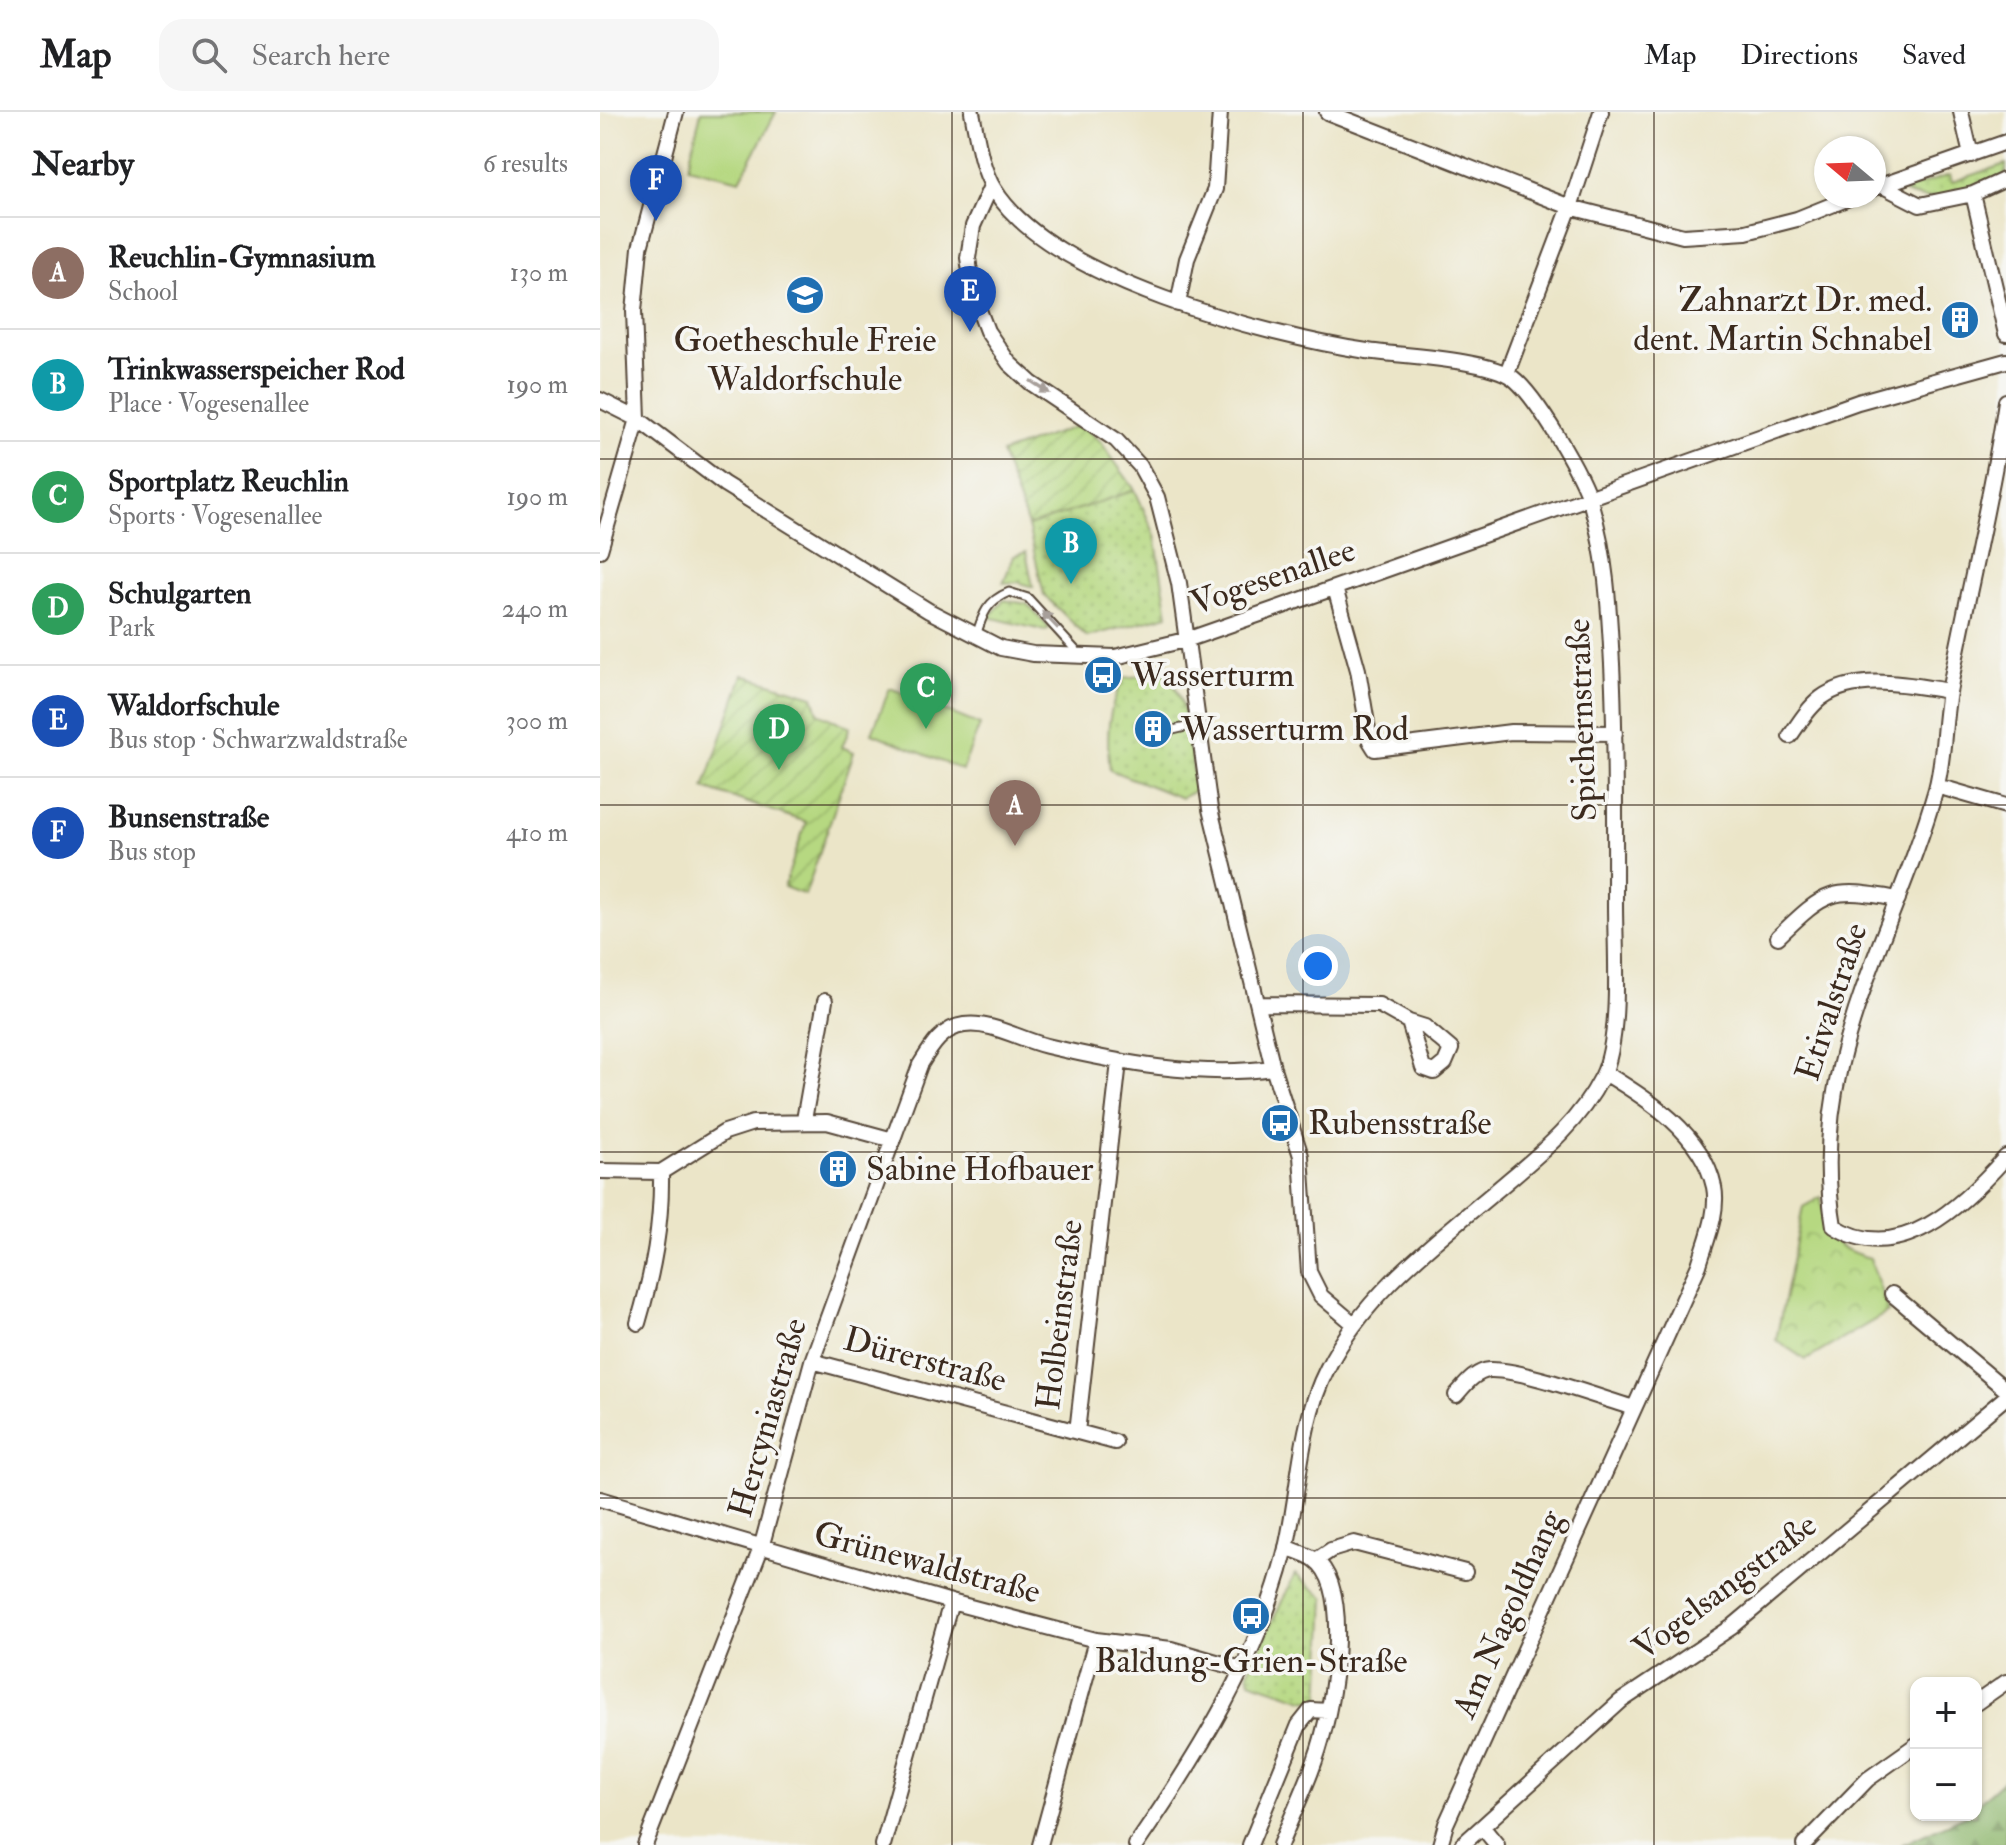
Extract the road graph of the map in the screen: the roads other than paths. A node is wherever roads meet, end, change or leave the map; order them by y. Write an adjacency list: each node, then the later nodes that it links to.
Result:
1 (676, 112): 22 (street)
2 (972, 112): 11 (street)
3 (1220, 112): 16 (street)
4 (1327, 112): 14 (street)
5 (1601, 112): 14 (street)
6 (1961, 112): 8 (street)
7 (2006, 142): 8 (street)
8 (1971, 155): 10 (street)
9 (2006, 179): 13 (street)
10 (1886, 184)
11 (991, 186): 16 (street); 27 (street, one-way to 27)
12 (1886, 190): 13 (street)
13 (1973, 194): 17 (street)
14 (1570, 207): 15 (street); 19 (street)
15 (1824, 208)
16 (1178, 304): 19 (street)
17 (2006, 334)
18 (2006, 361): 23 (street, Vogesenallee)
19 (1507, 373): 23 (street, Spichernstraße)
20 (600, 400): 22 (street, Vogesenallee)
21 (2006, 401): 29 (street, Etivalstraße)
22 (638, 419): 24 (street); 26 (street, Vogesenallee)
23 (1590, 498): 25 (street, Vogesenallee); 32 (street, Spichernstraße)
24 (600, 550)
25 (1335, 588): 27 (street, Vogesenallee); 32 (street)
26 (976, 638): 28 (street, Vogesenallee); 28 (lane, one-way to 26)
27 (1189, 639): 28 (street, Vogesenallee); 30 (street)
28 (1082, 658)
29 (1949, 691): 33 (street); 34 (street, Etivalstraße)
30 (1199, 724): 31 (lane); 39 (street)
31 (1160, 733)
32 (1615, 733): 43 (street, Spichernstraße)
33 (1790, 736)
34 (1937, 786): 35 (street); 36 (street, Etivalstraße)
35 (2006, 806)
36 (1898, 899): 37 (street, Etivalstraße); 46 (street, Etivalstraße)
37 (1778, 937)
38 (825, 1001): 44 (street)
39 (1260, 1004): 40 (street); 42 (street)
40 (1409, 1022)
41 (1119, 1062): 42 (street); 45 (street, Hercyniastraße); 57 (street, Holbeinstraße)
42 (1273, 1068): 51 (street)
43 (1605, 1073): 51 (street, Spichernstraße); 56 (street, Am Nagoldhang)
44 (804, 1120): 45 (street); 48 (street)
45 (893, 1140): 52 (street, Hercyniastraße)
46 (2006, 1157)
47 (600, 1171): 48 (street)
48 (661, 1172): 50 (street)
49 (1892, 1294): 53 (street)
50 (638, 1323)
51 (1354, 1324): 60 (street, Spichernstraße)
52 (812, 1361): 57 (street, Dürerstraße); 61 (street, Hercyniastraße)
53 (2006, 1390)
54 (1456, 1395): 56 (street)
55 (2006, 1397): 71 (street, Vogelsangstraße)
56 (1634, 1408): 78 (street, Am Nagoldhang)
57 (1077, 1432): 58 (street, Dürerstraße)
58 (1115, 1442)
59 (600, 1499): 61 (street, Grünewaldstraße)
60 (1286, 1547): 62 (street); 66 (street)
61 (761, 1548): 64 (street, Grünewaldstraße); 72 (street, Hercyniastraße)
62 (1316, 1560): 63 (street); 69 (street)
63 (1465, 1572)
64 (951, 1602): 65 (street, Grünewaldstraße); 73 (street)
65 (1096, 1640): 66 (street, Grünewaldstraße); 74 (street)
66 (1241, 1669): 75 (street)
67 (2006, 1682): 68 (street)
68 (1982, 1699)
69 (1328, 1711): 76 (street); 77 (street)
70 (1910, 1749): 81 (street)
71 (1484, 1829): 79 (street, Vogelsangstraße); 80 (street)
72 (645, 1845)
73 (883, 1845)
74 (1040, 1845)
75 (1136, 1845)
76 (1250, 1845)
77 (1280, 1845)
78 (1440, 1845)
79 (1462, 1845)
80 (1497, 1845)
81 (1804, 1845)

